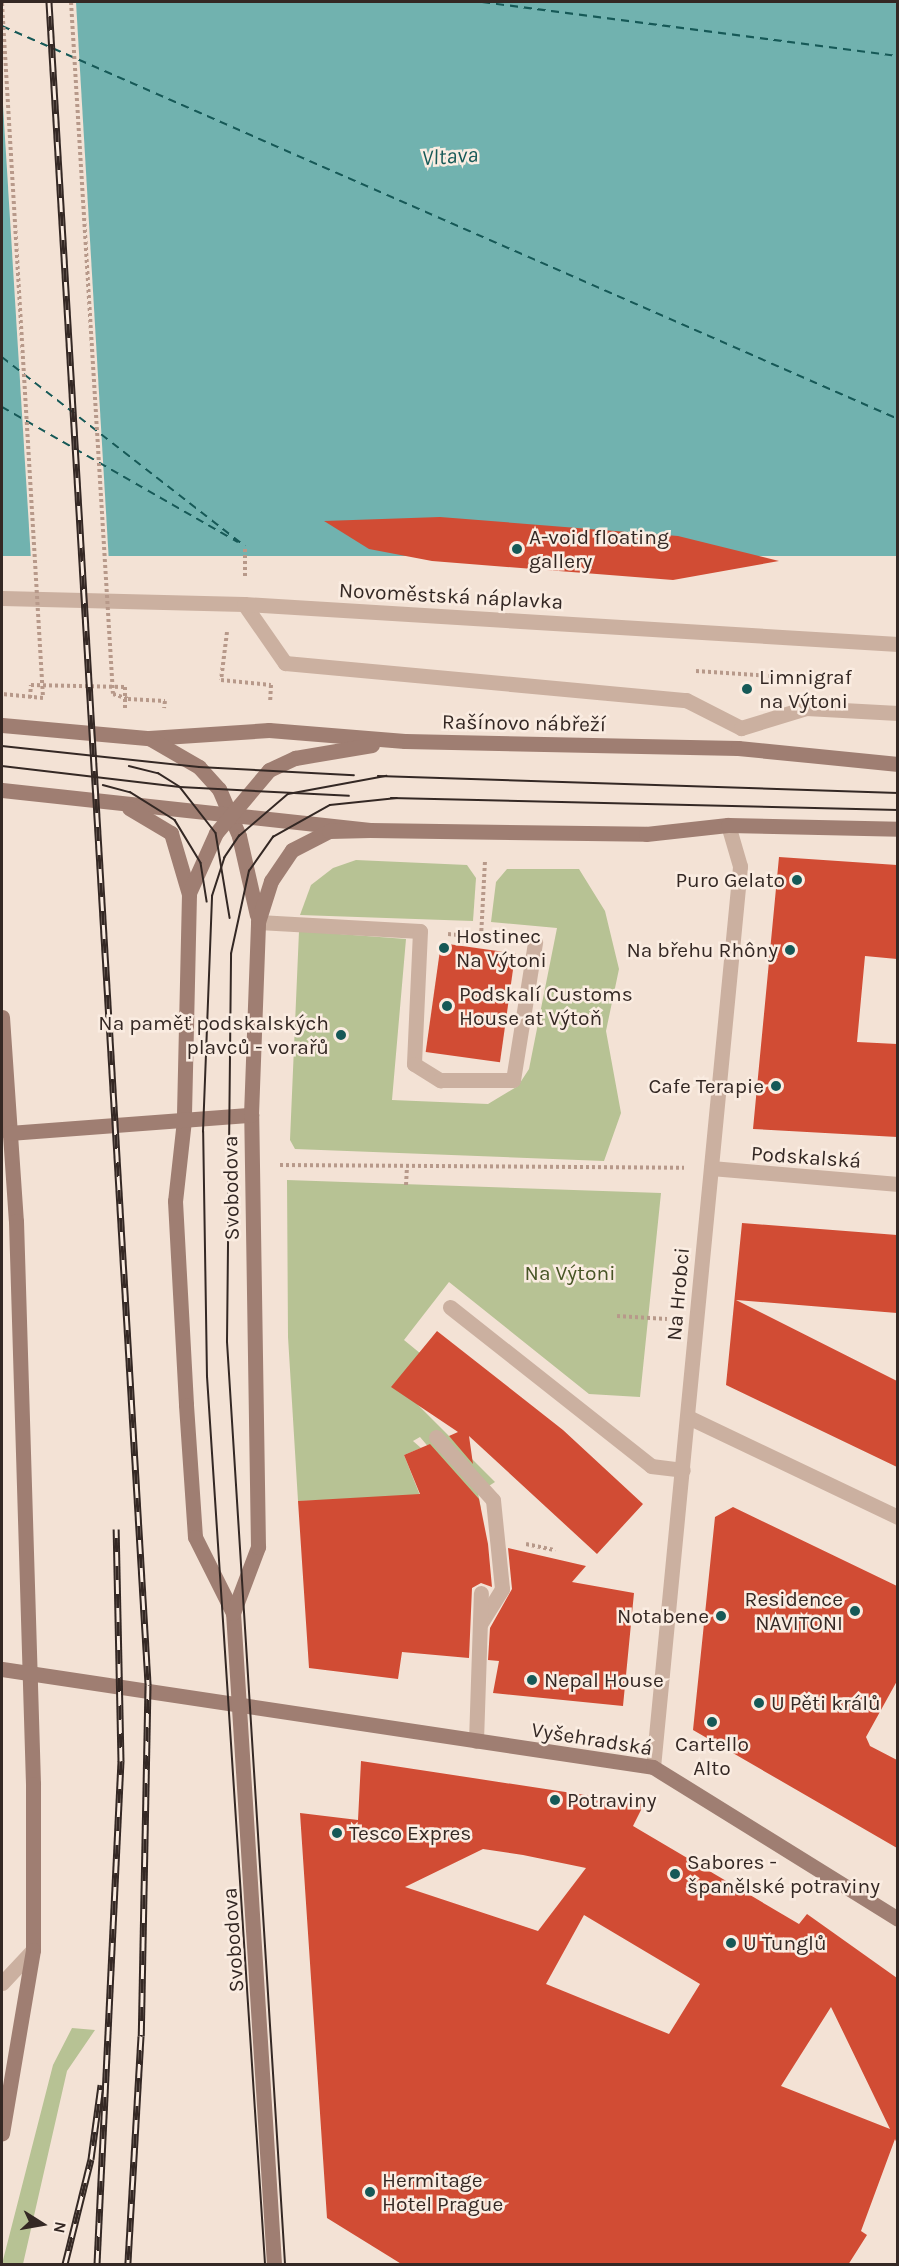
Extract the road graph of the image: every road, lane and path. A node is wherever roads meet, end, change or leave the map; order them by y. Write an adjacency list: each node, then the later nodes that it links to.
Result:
1 (71, 2): 12 (path, bridge)
2 (2, 3): 8 (path, bridge)
3 (2, 598): 4 (street, Novoměstská náplavka)
4 (237, 604): 5 (street, Novoměstská náplavka); 9 (path); 13 (street)
5 (897, 644)
6 (693, 671): 7 (path)
7 (802, 678)
8 (2, 694)
9 (270, 703)
10 (29, 706): 11 (path)
11 (135, 709)
12 (154, 710)
13 (897, 713)
14 (2, 725): 15 (main road, Rašínovo nábřeží)
15 (149, 738): 16 (main road, Rašínovo nábřeží); 20 (main road, Rašínovo nábřeží)
16 (405, 741): 17 (main road, Rašínovo nábřeží); 20 (main road, Svobodova)
17 (897, 764)
18 (2, 790): 19 (main road)
19 (114, 802): 20 (main road); 25 (main road, Svobodova)
20 (231, 814): 23 (main road); 25 (main road, Svobodova); 26 (main road, Rašínovo nábřeží)
21 (728, 825): 22 (main road); 23 (main road); 36 (street, Na Hrobci)
22 (897, 829)
23 (370, 830): 26 (main road, Svobodova)
24 (485, 854): 28 (path)
25 (189, 894): 32 (main road, Svobodova)
26 (258, 922): 27 (street); 31 (main road, Svobodova)
27 (420, 931): 28 (path); 29 (street)
28 (481, 937): 29 (path)
29 (536, 942)
30 (2, 1017): 33 (main road)
31 (250, 1115): 32 (main road); 47 (main road, Svobodova)
32 (184, 1120): 33 (main road); 47 (main road, Svobodova)
33 (9, 1133): 50 (main road)
34 (278, 1165): 35 (path)
35 (406, 1168): 36 (path); 38 (path)
36 (711, 1168): 37 (street, Podskalská); 42 (street, Na Hrobci)
37 (897, 1184)
38 (406, 1185)
39 (450, 1307): 44 (street)
40 (617, 1316): 41 (path)
41 (663, 1318)
42 (688, 1417): 44 (street, Na Hrobci); 45 (street)
43 (436, 1437): 48 (street)
44 (683, 1470): 53 (street, Na Hrobci)
45 (897, 1517)
46 (481, 1593): 48 (street)
47 (233, 1613): 51 (main road, Svobodova)
48 (481, 1623): 52 (street)
49 (2, 1669): 50 (main road, Vyšehradská)
50 (32, 1677): 51 (main road, Vyšehradská); 55 (main road)
51 (240, 1707): 52 (main road, Vyšehradská); 58 (main road, Svobodova)
52 (476, 1741): 53 (main road, Vyšehradská)
53 (653, 1767): 54 (main road, Vyšehradská)
54 (897, 1919)
55 (33, 1950): 56 (street); 57 (main road)
56 (2, 1983)
57 (2, 2133)
58 (274, 2265)

